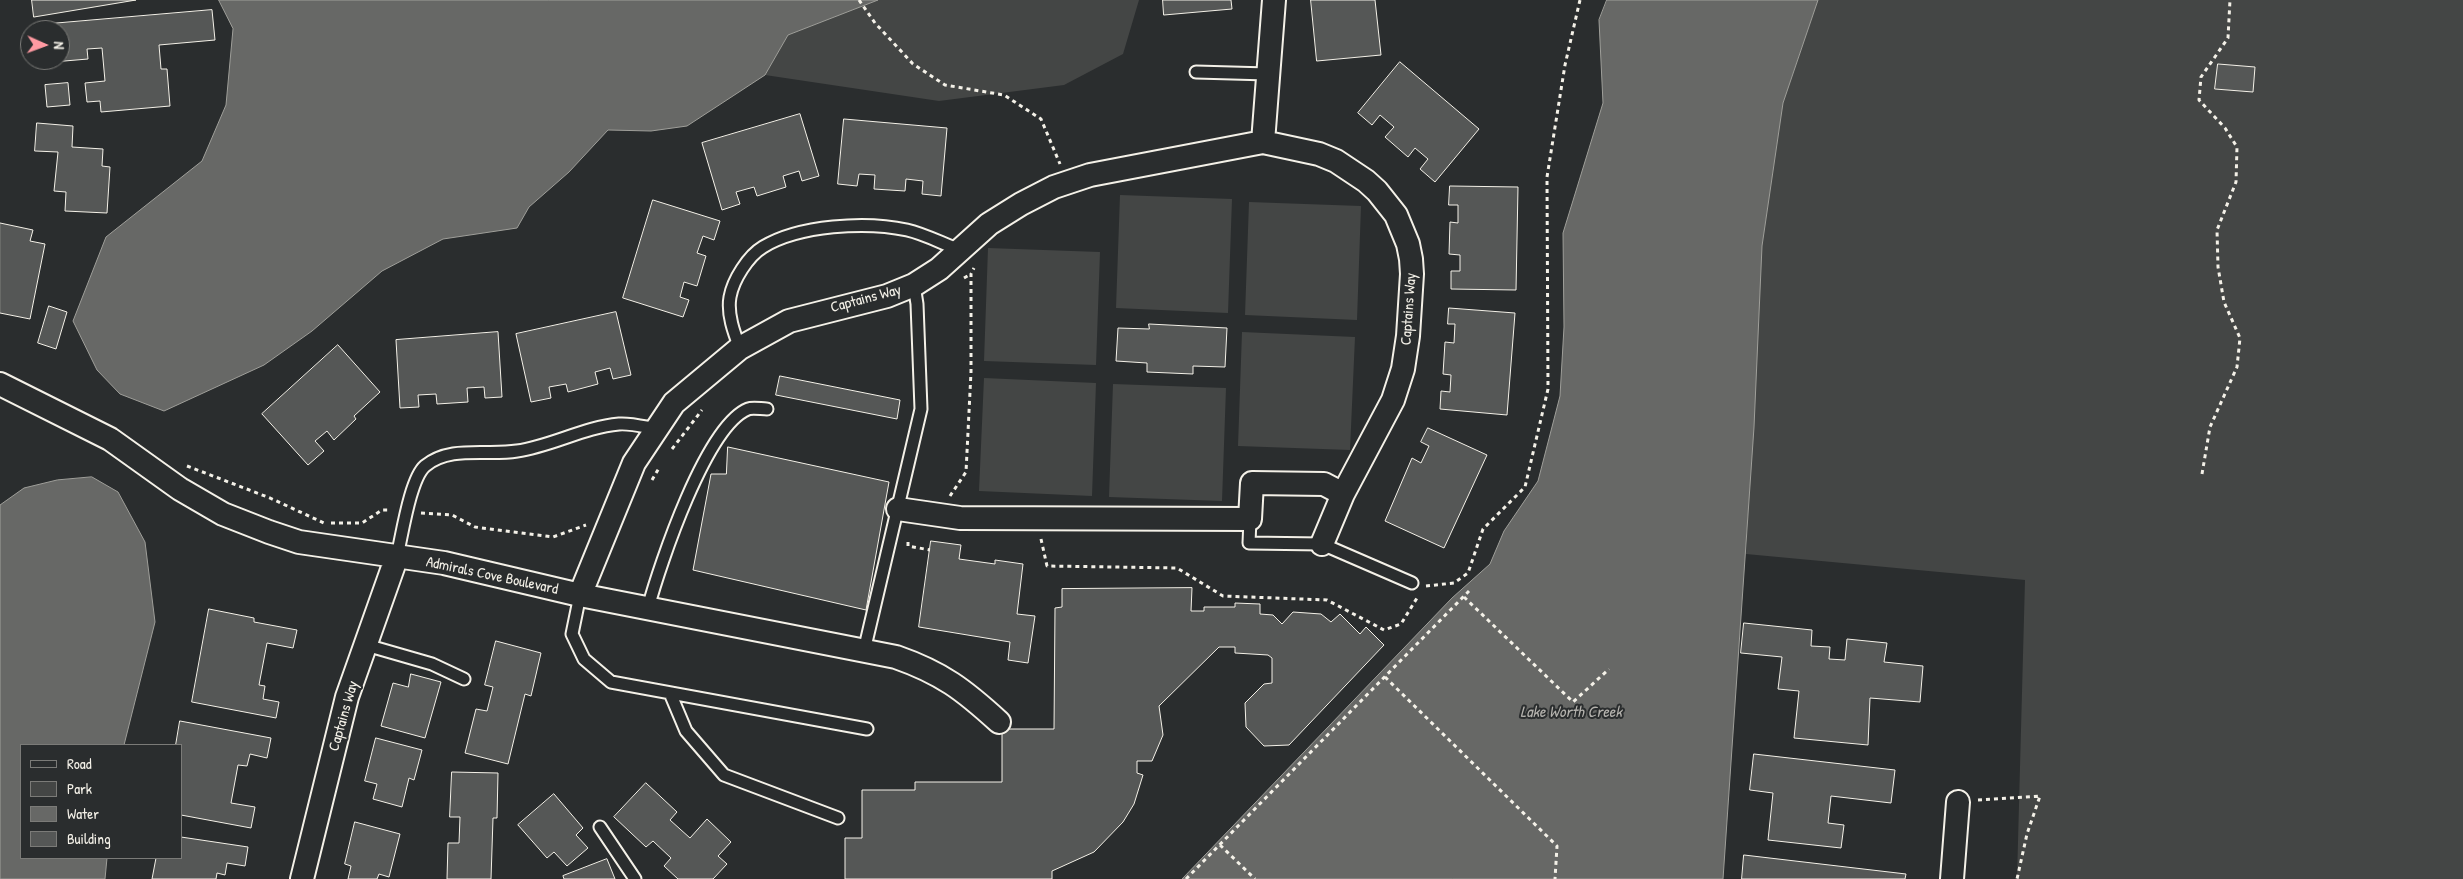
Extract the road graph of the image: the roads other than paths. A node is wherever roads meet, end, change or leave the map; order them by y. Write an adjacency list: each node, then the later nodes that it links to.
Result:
1 (1274, 0): 3 (street)
2 (1196, 72): 3 (lane)
3 (1268, 74): 4 (street)
4 (1263, 142): 5 (street, Captains Way); 11 (street, Captains Way)
5 (970, 256): 6 (street, Captains Way); 7 (lane)
6 (914, 285): 7 (street, Captains Way); 12 (lane)
7 (740, 348): 10 (street, Captains Way)
8 (0, 384): 15 (street, Admirals Cove Boulevard)
9 (767, 409): 18 (lane)
10 (657, 429): 15 (lane); 17 (street, Captains Way)
11 (1343, 494): 13 (street); 14 (street, Captains Way)
12 (898, 510): 13 (street); 20 (lane)
13 (1250, 519): 14 (lane)
14 (1322, 544): 16 (lane)
15 (397, 556): 17 (street, Admirals Cove Boulevard); 19 (street, Captains Way)
16 (1416, 585)
17 (580, 595): 18 (street, Admirals Cove Boulevard); 22 (lane)
18 (648, 608): 20 (street, Admirals Cove Boulevard)
19 (366, 645): 21 (lane); 28 (street, Captains Way)
20 (864, 650): 23 (street, Admirals Cove Boulevard)
21 (464, 679)
22 (670, 693): 24 (lane); 26 (lane)
23 (999, 722)
24 (867, 729)
25 (1958, 802): 30 (street)
26 (838, 818)
27 (600, 827): 29 (lane)
28 (302, 879)
29 (635, 879)
30 (1952, 879)

